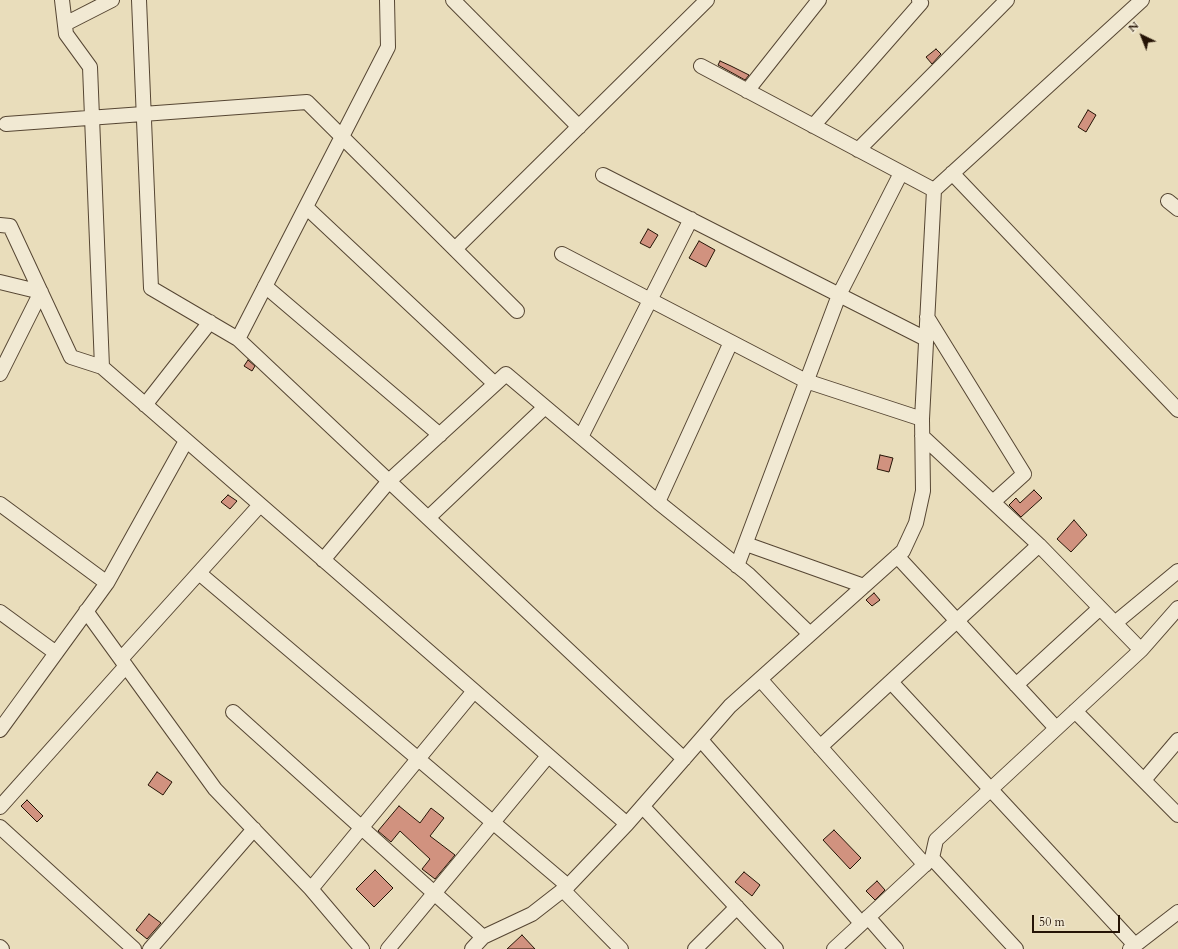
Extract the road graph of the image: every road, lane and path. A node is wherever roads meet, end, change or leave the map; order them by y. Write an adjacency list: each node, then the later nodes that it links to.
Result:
1 (62, 0): 11 (street)
2 (112, 0): 11 (street)
3 (139, 0): 14 (street)
4 (387, 0): 19 (street)
5 (453, 0): 18 (street)
6 (706, 0): 18 (street)
7 (819, 0): 13 (street)
8 (919, 0): 17 (street)
9 (1007, 0): 20 (street)
10 (1142, 0): 22 (street)
11 (65, 24): 15 (street)
12 (701, 66): 13 (street)
13 (747, 91): 17 (street)
14 (144, 114): 15 (street); 19 (street); 37 (street)
15 (92, 118): 16 (street); 41 (street)
16 (6, 124)
17 (813, 126): 20 (street)
18 (579, 127): 28 (street)
19 (342, 137): 25 (street); 28 (street)
20 (858, 150): 21 (street)
21 (901, 173): 24 (street); 33 (street)
22 (952, 173): 24 (street); 47 (street)
23 (603, 175): 26 (street)
24 (934, 190): 36 (street)
25 (306, 207): 31 (street); 44 (street)
26 (691, 219): 33 (street); 34 (street)
27 (0, 225): 32 (street)
28 (455, 249): 35 (street)
29 (562, 254): 34 (street)
30 (0, 282): 32 (street)
31 (265, 286): 38 (street); 49 (street)
32 (41, 292): 41 (street); 42 (street)
33 (839, 295): 39 (street); 43 (street)
34 (650, 300): 40 (street); 51 (street)
35 (517, 311)
36 (927, 317): 39 (street); 55 (street)
37 (210, 322): 38 (street); 45 (street)
38 (238, 339): 53 (street)
39 (926, 339): 48 (street)
40 (731, 342): 43 (street); 54 (street)
41 (102, 367): 45 (street)
42 (0, 374)
43 (806, 381): 48 (street); 59 (street)
44 (495, 384): 46 (street); 49 (street)
45 (145, 405): 52 (street)
46 (545, 407): 51 (street); 58 (street)
47 (1177, 408)
48 (922, 419): 50 (street)
49 (440, 435): 53 (street)
50 (922, 436): 55 (street); 61 (street)
51 (581, 437): 54 (street)
52 (186, 441): 57 (street); 66 (street)
53 (390, 482): 58 (street); 62 (street)
54 (658, 502): 63 (street)
55 (993, 502): 60 (street)
56 (0, 504): 66 (street)
57 (260, 505): 62 (street); 65 (street)
58 (428, 518): 91 (street)
59 (746, 544): 63 (street); 67 (street)
60 (1039, 545): 68 (street); 72 (street)
61 (897, 556): 67 (street); 72 (street)
62 (323, 560): 81 (street)
63 (738, 566): 74 (street)
64 (1178, 571): 73 (street)
65 (199, 573): 77 (street); 90 (street)
66 (107, 583): 70 (street)
67 (864, 586): 74 (street)
68 (1100, 608): 73 (street); 80 (street)
69 (1178, 608): 75 (street)
70 (86, 611): 76 (street); 77 (street)
71 (0, 612): 76 (street)
72 (957, 621): 79 (street); 80 (street)
73 (1115, 623): 75 (street)
74 (810, 634): 78 (street)
75 (1141, 650): 82 (street)
76 (56, 653): 84 (street)
77 (124, 663): 94 (street); 101 (street)
78 (760, 679): 86 (street); 88 (street)
79 (891, 682): 88 (street); 93 (street)
80 (1016, 685): 85 (street)
81 (474, 691): 89 (street); 90 (street)
82 (1075, 711): 85 (street); 92 (street)
83 (233, 712): 100 (street)
84 (1, 725)
85 (1056, 728): 93 (street)
86 (701, 740): 91 (street); 108 (street)
87 (1178, 740): 92 (street)
88 (820, 747): 102 (street)
89 (548, 756): 97 (street); 98 (street)
90 (418, 758): 97 (street); 100 (street)
91 (684, 759): 95 (street)
92 (1144, 780): 96 (street)
93 (991, 789): 102 (street); 111 (street)
94 (0, 806)
95 (643, 807): 98 (street); 106 (street)
96 (1178, 815)
97 (493, 822): 103 (street); 105 (street)
98 (627, 824): 103 (street)
99 (0, 827): 112 (street)
100 (361, 828): 104 (street); 105 (street)
101 (254, 829): 104 (street); 113 (street)
102 (928, 862): 108 (street); 121 (street)
103 (565, 888): 109 (street); 110 (street)
104 (311, 889): 114 (street)
105 (434, 893): 109 (street); 115 (street)
106 (737, 907): 117 (street); 118 (street)
107 (1178, 912): 111 (street)
108 (865, 920): 119 (street); 120 (street)
109 (483, 937): 116 (street)
110 (616, 947)
111 (1132, 947)
112 (134, 949)
113 (150, 949)
114 (362, 949)
115 (388, 949)
116 (472, 949)
117 (695, 949)
118 (776, 949)
119 (834, 949)
120 (896, 949)
121 (1016, 949)

